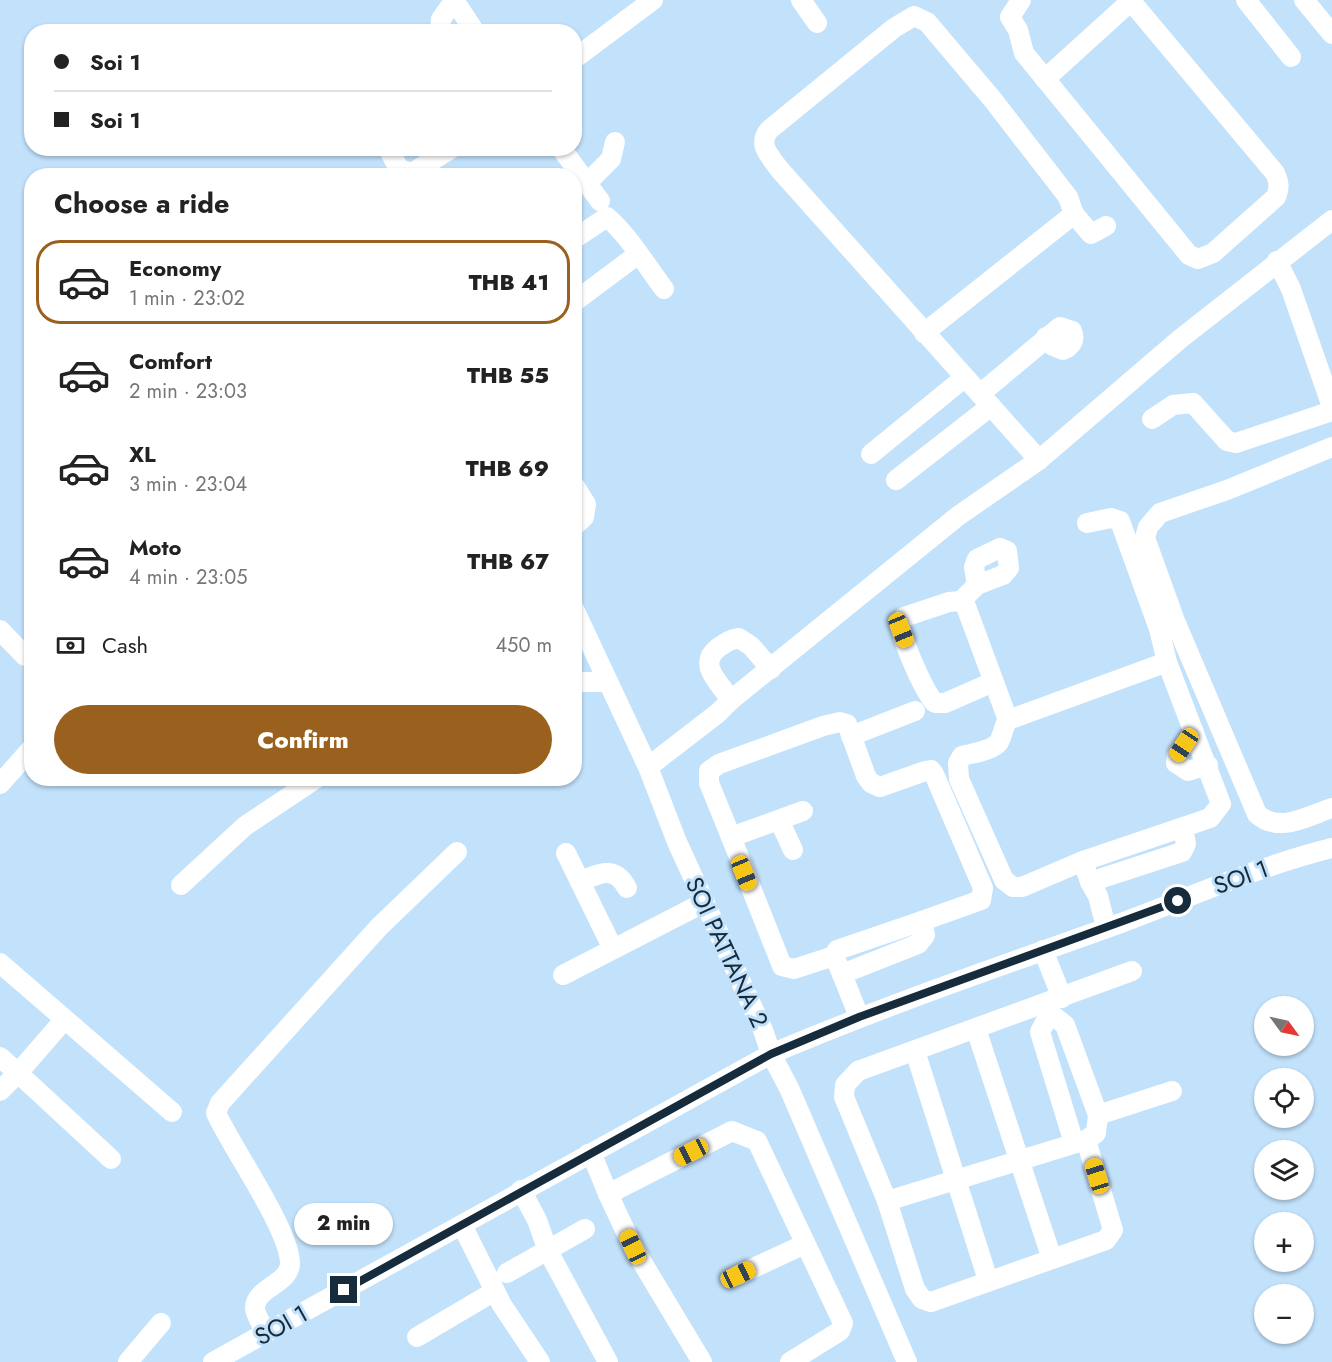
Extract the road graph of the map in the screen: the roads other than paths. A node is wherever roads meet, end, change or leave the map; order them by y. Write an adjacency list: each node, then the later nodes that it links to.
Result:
1 (653, 0): 12 (street)
2 (801, 0): 8 (street)
3 (1021, 0): 14 (street)
4 (1246, 0): 13 (street)
5 (1304, 0): 11 (street)
6 (454, 1): 9 (street); 10 (street)
7 (1131, 1): 14 (street); 14 (street)
8 (817, 23)
9 (441, 24)
10 (470, 24)
11 (1332, 34)
12 (582, 53)
13 (1291, 57)
14 (1045, 79)
15 (615, 142): 19 (street)
16 (439, 156): 17 (street)
17 (420, 168)
18 (582, 176): 19 (street)
19 (587, 183): 20 (street)
20 (604, 209): 24 (street); 25 (street)
21 (1074, 214): 23 (street); 29 (street); 29 (street)
22 (1332, 220): 26 (street)
23 (1106, 226)
24 (582, 231)
25 (637, 255): 27 (street); 28 (street)
26 (1280, 265): 33 (street); 37 (street)
27 (664, 289)
28 (582, 296)
29 (924, 333): 31 (street)
30 (1046, 337): 32 (street)
31 (964, 378): 32 (street); 36 (street)
32 (985, 400): 37 (street); 38 (street)
33 (1332, 409): 34 (street)
34 (1152, 418)
35 (1332, 447): 62 (street)
36 (871, 454)
37 (1034, 455): 47 (street)
38 (896, 480)
39 (582, 498): 40 (street)
40 (582, 519)
41 (1087, 523): 48 (street)
42 (977, 585): 43 (street)
43 (961, 601): 51 (street); 51 (street)
44 (582, 626): 50 (street, SOI PATTANA 2)
45 (0, 630): 46 (street)
46 (24, 655)
47 (762, 658): 52 (street); 52 (street)
48 (1167, 662): 54 (street); 55 (street)
49 (582, 682): 50 (street)
50 (608, 682): 59 (street, SOI PATTANA 2)
51 (993, 682): 54 (street)
52 (724, 690): 59 (street)
53 (915, 711): 56 (street)
54 (1008, 720): 71 (street)
55 (1194, 732): 58 (street); 58 (street)
56 (851, 736): 66 (street); 81 (street)
57 (24, 757): 60 (street)
58 (1208, 765): 65 (street)
59 (648, 767): 76 (street, SOI PATTANA 2)
60 (0, 784)
61 (305, 786): 74 (street)
62 (1332, 808)
63 (803, 811): 64 (street)
64 (779, 820): 66 (street); 68 (street)
65 (1183, 828): 71 (street); 73 (street)
66 (731, 837): 81 (street)
67 (1332, 848): 77 (street, SOI 1)
68 (793, 850)
69 (457, 852): 114 (street)
70 (566, 853): 72 (street)
71 (1083, 861): 73 (street)
72 (580, 882): 75 (street); 78 (street)
73 (1090, 882): 77 (street)
74 (181, 885)
75 (627, 888)
76 (705, 902): 78 (street); 89 (street, SOI PATTANA 2)
77 (1106, 927): 79 (street, SOI 1)
78 (613, 949): 83 (street)
79 (1043, 950): 84 (street); 85 (street, SOI 1)
80 (0, 963): 86 (street)
81 (838, 965): 85 (street)
82 (1132, 971): 84 (street)
83 (563, 975)
84 (1053, 1005): 87 (street); 95 (street); 96 (street)
85 (859, 1017): 89 (street, SOI 1)
86 (64, 1020): 91 (street); 94 (street)
87 (976, 1029): 88 (street); 99 (street)
88 (915, 1051): 100 (street); 103 (street)
89 (771, 1054): 97 (street, SOI 1); 122 (street, SOI PATTANA 2)
90 (0, 1057): 91 (street)
91 (18, 1073): 92 (street); 98 (street)
92 (0, 1091)
93 (1172, 1091): 95 (street)
94 (172, 1112)
95 (1098, 1115): 96 (street)
96 (1080, 1142): 99 (street); 108 (street)
97 (588, 1154): 101 (street, SOI 1); 102 (street)
98 (111, 1159)
99 (1020, 1160): 100 (street); 108 (street)
100 (956, 1180): 103 (street); 111 (street)
101 (521, 1190): 104 (street, SOI 1); 107 (street)
102 (608, 1194): 106 (street); 120 (street)
103 (887, 1201): 111 (street)
104 (462, 1225): 112 (street); 114 (street, SOI 1)
105 (585, 1229): 107 (street)
106 (806, 1244): 110 (street); 121 (street)
107 (548, 1251): 109 (street); 119 (street)
108 (1052, 1259): 111 (street)
109 (507, 1274)
110 (738, 1275)
111 (988, 1280)
112 (495, 1291): 115 (street); 118 (street)
113 (161, 1323): 116 (street)
114 (266, 1333): 117 (street, SOI 1)
115 (417, 1337)
116 (128, 1362)
117 (213, 1362)
118 (540, 1362)
119 (608, 1362)
120 (702, 1362)
121 (790, 1362)
122 (907, 1362)

